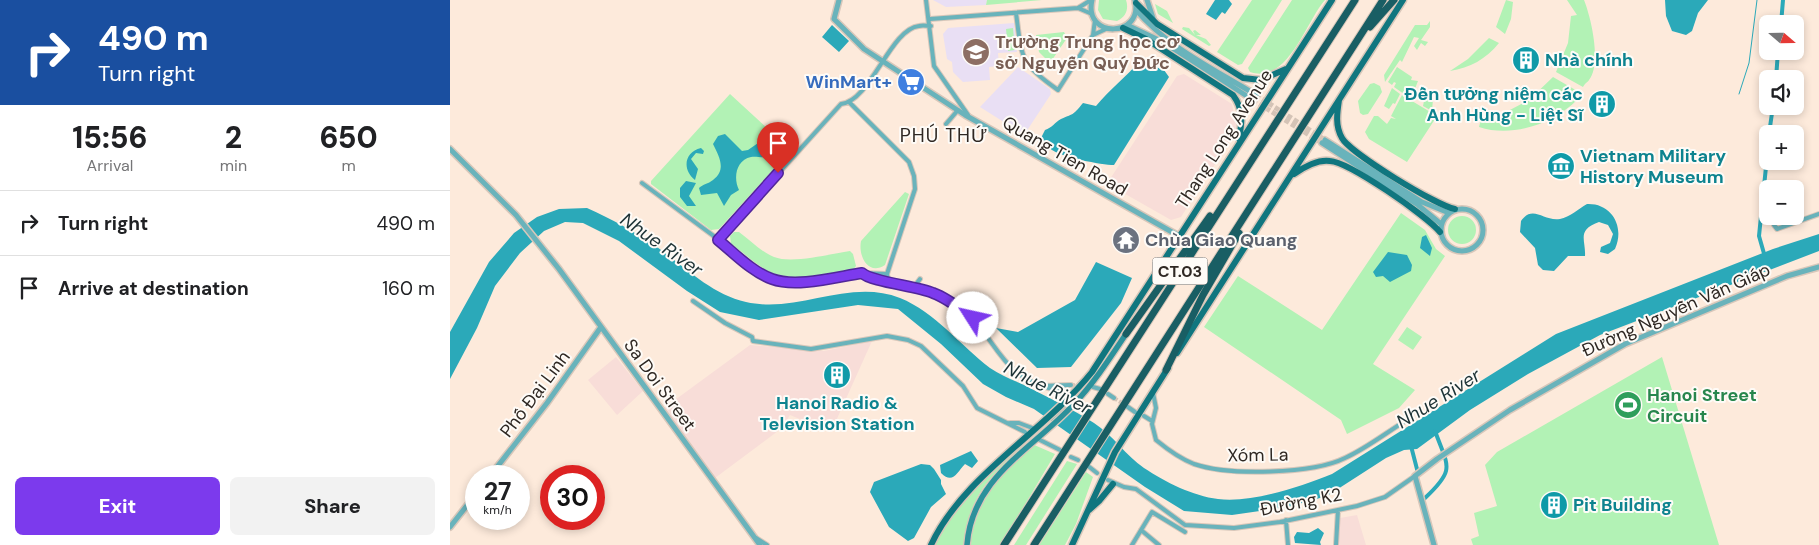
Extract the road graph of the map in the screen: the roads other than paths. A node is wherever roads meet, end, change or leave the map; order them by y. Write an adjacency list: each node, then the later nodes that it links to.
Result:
1 (838, 0): 22 (street, Quang Tien Road)
2 (926, 0): 15 (street)
3 (1091, 0): 12 (street); 14 (street)
4 (1147, 0): 17 (street)
5 (1332, 0): 23 (main road, Thang Long Avenue)
6 (1349, 0): 25 (highway)
7 (1354, 0): 25 (highway, CT.03)
8 (1383, 0): 24 (highway, CT.03)
9 (1394, 0): 24 (highway)
10 (1403, 0): 26 (main road)
11 (1135, 4): 17 (main road); 19 (street); 19 (street)
12 (1078, 8): 13 (street); 14 (street)
13 (1016, 13): 15 (street); 21 (street)
14 (1092, 14): 16 (street)
15 (930, 20): 18 (street)
16 (1095, 20): 20 (street); 21 (street)
17 (1157, 24): 23 (main road)
18 (931, 26): 22 (street); 29 (street)
19 (1125, 26): 20 (street); 32 (main road)
20 (1106, 29): 21 (street)
21 (1093, 35)
22 (882, 60): 27 (street); 28 (street, Quang Tien Road)
23 (1287, 68): 32 (main road, Thang Long Avenue)
24 (1328, 86): 34 (highway, CT.03)
25 (1293, 95): 31 (highway, CT.03)
26 (1340, 97): 35 (main road); 37 (main road)
27 (849, 102): 44 (street); 47 (street)
28 (958, 110): 29 (street, Quang Tien Road); 30 (street)
29 (969, 117): 43 (street, Quang Tien Road)
30 (946, 124)
31 (1272, 128): 54 (highway); 94 (highway, CT.03)
32 (1239, 144): 43 (main road, Thang Long Avenue)
33 (450, 150): 53 (street, Sa Doi Street)
34 (1285, 153): 55 (highway); 95 (highway, CT.03)
35 (1293, 174): 42 (main road); 55 (main road)
36 (642, 183): 44 (street)
37 (1452, 211): 42 (street); 42 (street); 42 (street)
38 (1819, 214): 39 (street)
39 (1804, 219)
40 (1774, 225): 41 (street)
41 (1786, 225)
42 (1441, 228)
43 (1179, 236): 51 (main road, Thang Long Avenue)
44 (718, 240): 46 (street)
45 (1819, 268): 80 (street, Đường Nguyễn Văn Giáp)
46 (862, 273): 47 (street); 49 (street)
47 (887, 274): 49 (street)
48 (920, 279): 50 (street)
49 (888, 280): 50 (street)
50 (918, 288): 57 (street)
51 (1147, 288): 54 (main road); 62 (main road, Thang Long Avenue)
52 (693, 301): 69 (street)
53 (601, 327): 77 (street, Phố Đại Linh); 89 (street, Sa Doi Street)
54 (1126, 334): 70 (main road)
55 (1166, 370): 60 (main road)
56 (1072, 385): 57 (street)
57 (1042, 386): 62 (street)
58 (1093, 386): 59 (street)
59 (1100, 389)
60 (1152, 392): 68 (street, Xóm La); 84 (main road)
61 (1108, 394): 63 (street)
62 (1071, 396): 70 (main road, Thang Long Avenue)
63 (1114, 398)
64 (1125, 405): 65 (street)
65 (1135, 412)
66 (1144, 416): 68 (street)
67 (1407, 420): 68 (street, Xóm La)
68 (1152, 421)
69 (1008, 423): 71 (street); 72 (street)
70 (1046, 426): 71 (main road, Thang Long Avenue); 93 (main road)
71 (1036, 430): 92 (main road, Thang Long Avenue)
72 (1025, 432)
73 (1040, 440): 74 (street)
74 (1060, 450)
75 (1071, 456): 76 (street)
76 (1078, 460)
77 (498, 465)
78 (1088, 466): 79 (street)
79 (1097, 473)
80 (1415, 476): 83 (street, Đường K2); 101 (street)
81 (1111, 482): 84 (main road); 85 (street, Đường K2)
82 (465, 508): 86 (street)
83 (1338, 510): 85 (street, Đường K2); 100 (street)
84 (1087, 511): 96 (main road)
85 (1286, 520): 99 (street)
86 (450, 527)
87 (1141, 530): 88 (street); 97 (street); 98 (street)
88 (1185, 532)
89 (756, 538): 90 (street, Sa Doi Street); 91 (street)
90 (760, 545)
91 (767, 545)
92 (931, 545)
93 (967, 545)
94 (1004, 545)
95 (1034, 545)
96 (1072, 545)
97 (1132, 545)
98 (1159, 545)
99 (1288, 545)
100 (1336, 545)
101 (1434, 545)

